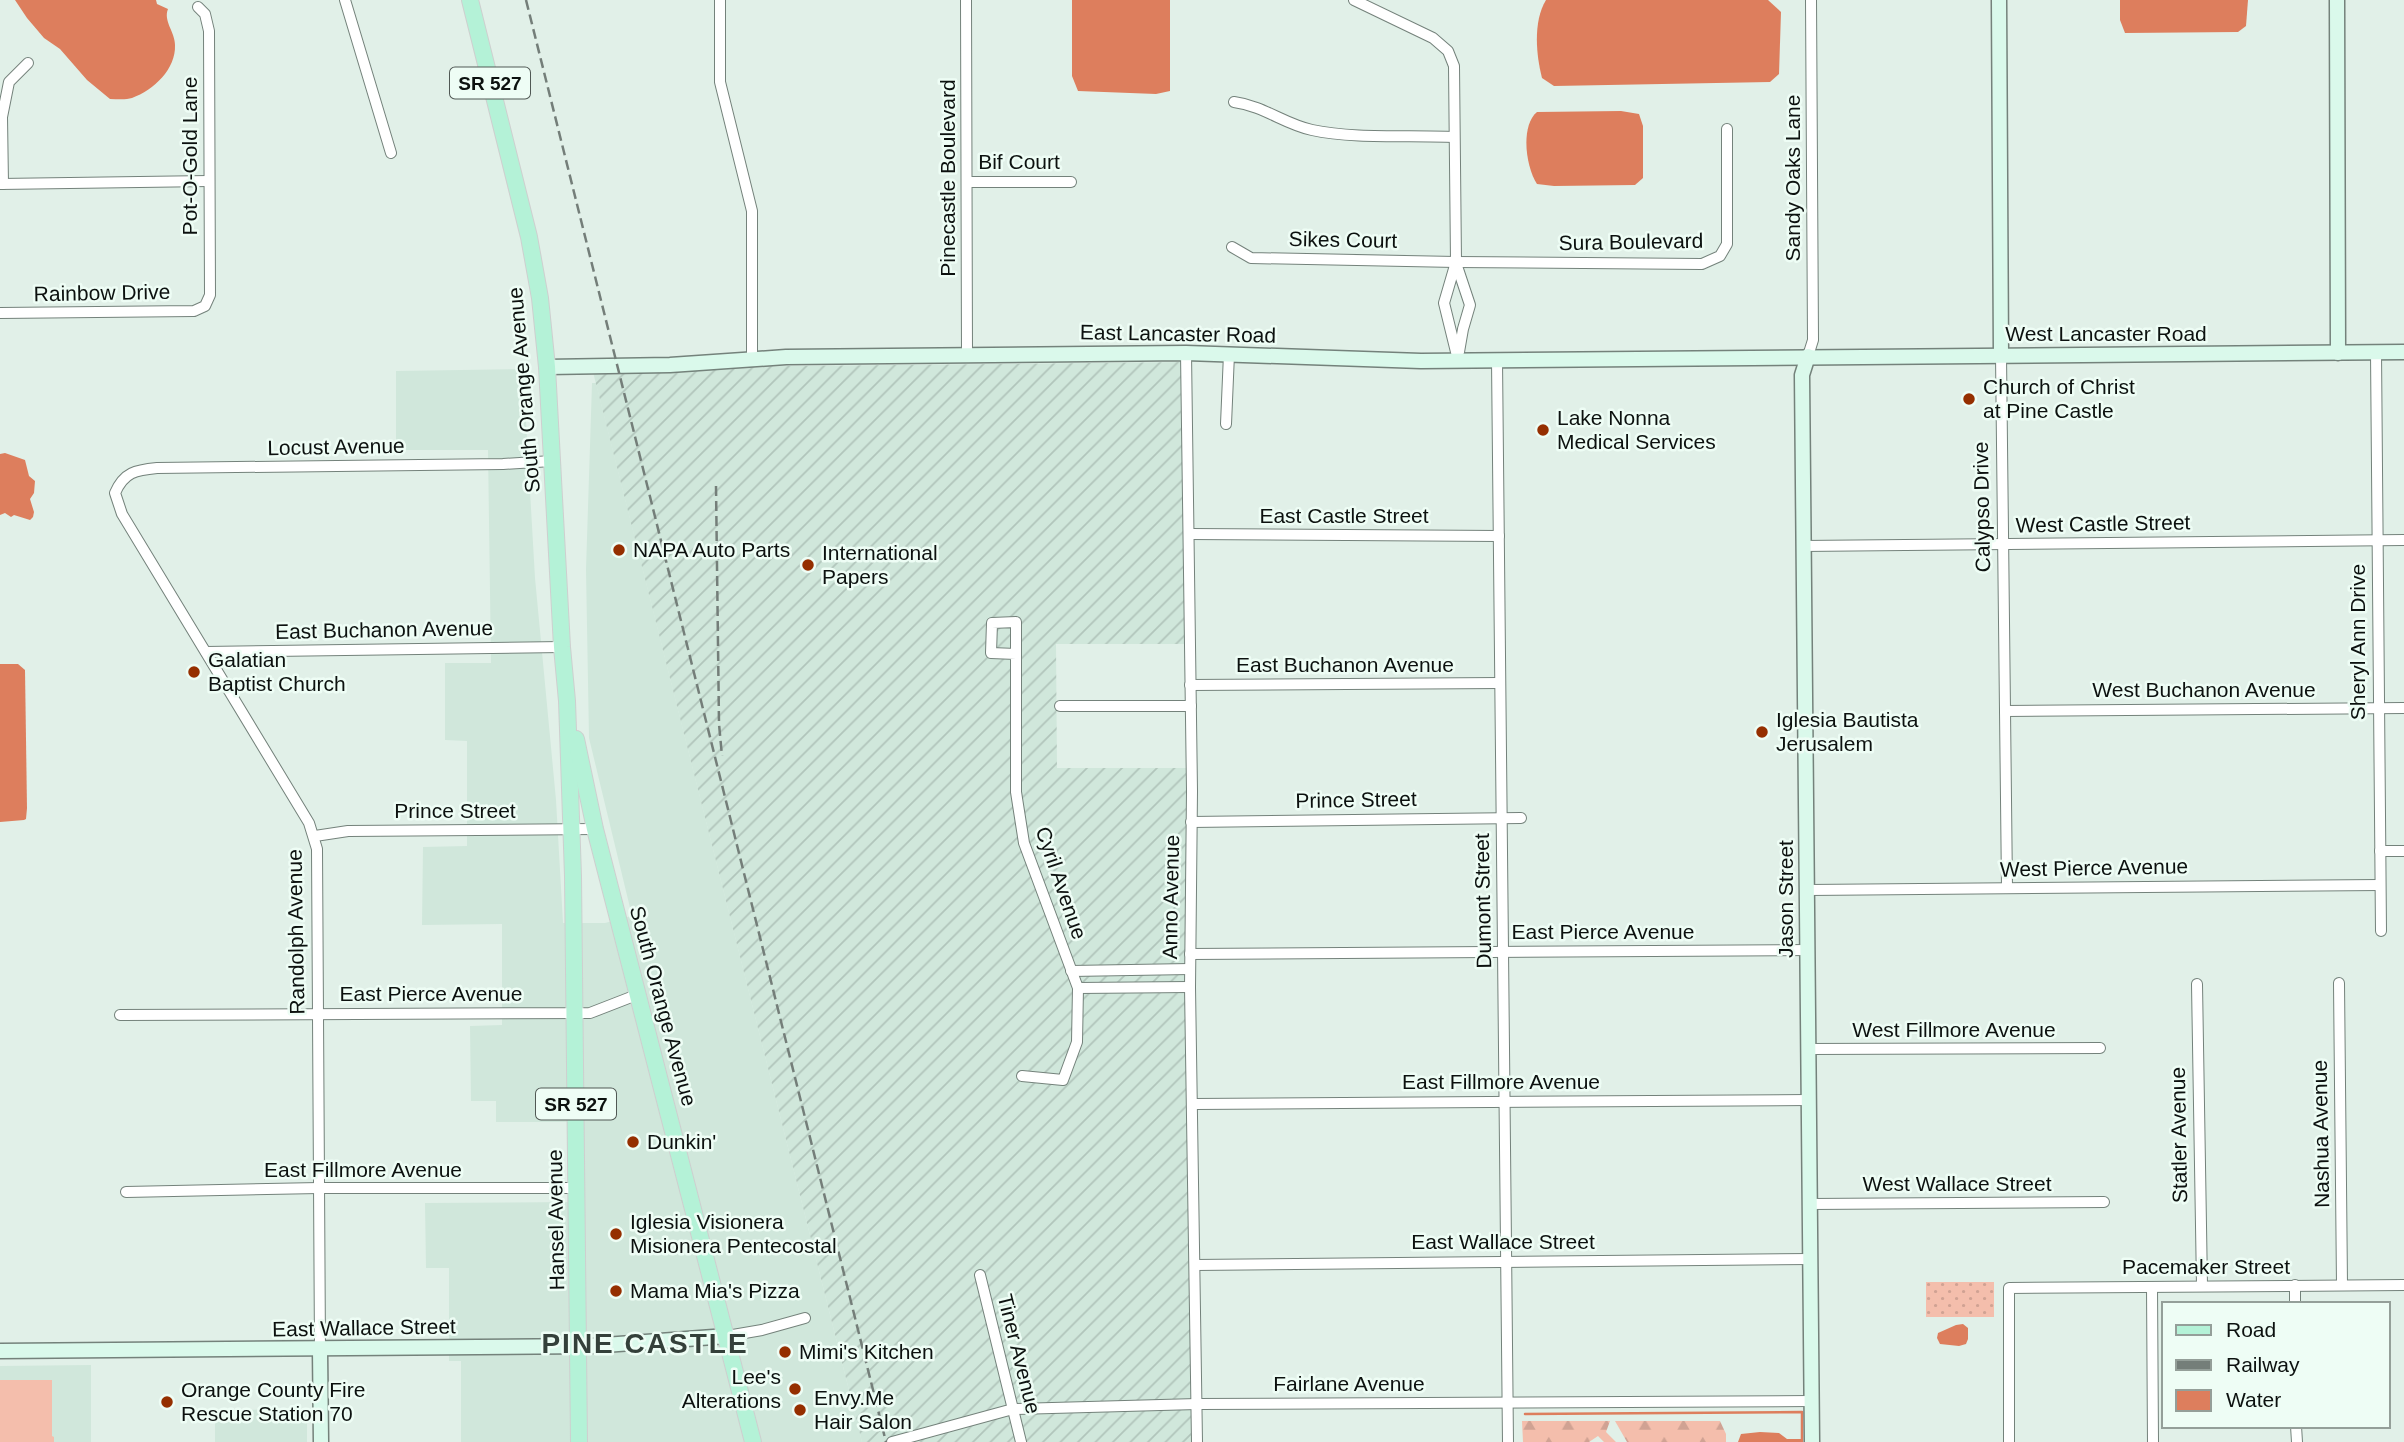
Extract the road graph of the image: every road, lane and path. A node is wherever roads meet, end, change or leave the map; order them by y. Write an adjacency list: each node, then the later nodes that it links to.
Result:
1 (345, 0): 14 (street)
2 (470, 0): 36 (main road, South Orange Avenue / SR 527)
3 (720, 0): 33 (street)
4 (966, 0): 16 (street, Pinecastle Boulevard)
5 (1354, 0): 13 (street)
6 (1811, 0): 32 (street, Sandy Oaks Lane)
7 (1999, 0): 31 (street, Calypso Drive)
8 (2337, 0): 28 (street)
9 (198, 7): 15 (street, Pot-O-Gold Lane)
10 (28, 63): 18 (street)
11 (1234, 102): 13 (street)
12 (1727, 129): 20 (street, Sura Boulevard)
13 (1454, 137): 20 (street)
14 (391, 153)
15 (209, 181): 18 (street); 23 (street, Pot-O-Gold Lane)
16 (967, 182): 17 (street, Bif Court); 30 (street, Pinecastle Boulevard)
17 (1071, 182)
18 (1, 184)
19 (1232, 247): 20 (street, Sikes Court)
20 (1456, 262): 21 (street); 22 (street)
21 (1447, 292): 22 (street); 34 (street)
22 (1468, 292): 34 (street)
23 (205, 306): 24 (street, Rainbow Drive)
24 (0, 313)
25 (2376, 352): 26 (street, West Lancaster Road); 28 (street, West Lancaster Road); 43 (street, Sheryl Ann Drive)
26 (2404, 352)
27 (1186, 353): 29 (street, East Lancaster Road); 30 (street, East Lancaster Road); 40 (street, Anno Avenue)
28 (2338, 353): 31 (street, West Lancaster Road)
29 (1229, 354): 34 (street, East Lancaster Road); 37 (street)
30 (967, 355): 33 (street, East Lancaster Road)
31 (2001, 355): 32 (street, West Lancaster Road); 44 (street, Calypso Drive)
32 (1808, 356): 35 (street, East Lancaster Road); 45 (street, Jason Street)
33 (752, 360): 36 (street, East Lancaster Road)
34 (1458, 360): 35 (street, East Lancaster Road)
35 (1497, 360): 41 (street, Dumont Street)
36 (547, 367): 38 (main road, South Orange Avenue / SR 527)
37 (1226, 424)
38 (552, 461): 39 (street, Locust Avenue); 46 (main road, South Orange Avenue / SR 527)
39 (122, 479): 47 (street, Randolph Avenue)
40 (1190, 534): 41 (street, East Castle Street); 50 (street, Anno Avenue)
41 (1499, 536): 49 (street, Dumont Street)
42 (2404, 540): 43 (street, West Castle Street)
43 (2378, 541): 44 (street, West Castle Street); 54 (street, Sheryl Ann Drive)
44 (2003, 544): 45 (street, West Castle Street); 56 (street, Calypso Drive)
45 (1802, 546): 67 (street, Jason Street)
46 (562, 647): 47 (street, East Buchanon Avenue); 51 (main road, South Orange Avenue / SR 527)
47 (206, 652): 62 (street, Randolph Avenue)
48 (1016, 653): 74 (street, Cyril Avenue)
49 (1500, 683): 50 (street, East Buchanon Avenue); 57 (street, Dumont Street)
50 (1190, 685): 53 (street, Anno Avenue)
51 (567, 701): 60 (main road, South Orange Avenue / SR 527); 61 (main road, South Orange Avenue / SR 527)
52 (1060, 706): 53 (street)
53 (1191, 706): 59 (street, Anno Avenue)
54 (2379, 708): 55 (street, West Buchanon Avenue); 56 (street, West Buchanon Avenue); 63 (street, Sheryl Ann Drive)
55 (2404, 708)
56 (2005, 711): 66 (street, Calypso Drive)
57 (1501, 818): 58 (street, Prince Street); 59 (street, Prince Street); 70 (street, Dumont Street)
58 (1521, 818)
59 (1191, 822): 71 (street, Anno Avenue)
60 (595, 829): 61 (street, Prince Street); 80 (main road, South Orange Avenue / SR 527)
61 (570, 830): 62 (street, Prince Street); 81 (main road, Hansel Avenue / SR 527)
62 (315, 836): 82 (street, Randolph Avenue)
63 (2380, 851): 64 (street); 65 (street, Sheryl Ann Drive)
64 (2404, 851)
65 (2380, 885): 66 (street, West Pierce Avenue); 68 (street, Sheryl Ann Drive)
66 (2007, 888): 67 (street, West Pierce Avenue)
67 (1808, 890): 69 (street, Jason Street)
68 (2381, 931)
69 (1808, 950): 70 (street, East Pierce Avenue); 85 (street, Jason Street)
70 (1503, 952): 71 (street, East Pierce Avenue); 88 (street, Dumont Street)
71 (1190, 954): 72 (street, Anno Avenue)
72 (1190, 969): 73 (street); 77 (street, Anno Avenue)
73 (1167, 970): 74 (street); 79 (street)
74 (1072, 971): 78 (street, Cyril Avenue)
75 (2339, 983): 101 (street, Nashua Avenue)
76 (2197, 984): 102 (street, Statler Avenue)
77 (1190, 987): 79 (street); 89 (street, Anno Avenue)
78 (1078, 988): 79 (street); 86 (street, Cyril Avenue)
79 (1170, 988)
80 (639, 994): 81 (street, East Pierce Avenue); 106 (main road, South Orange Avenue / SR 527)
81 (575, 1013): 82 (street, East Pierce Avenue); 91 (main road, Hansel Avenue / SR 527)
82 (318, 1014): 83 (street, East Pierce Avenue); 90 (street, Randolph Avenue)
83 (120, 1015)
84 (2100, 1048): 85 (street, West Fillmore Avenue)
85 (1808, 1049): 87 (street, Jason Street)
86 (1022, 1076)
87 (1809, 1100): 88 (street, East Fillmore Avenue); 94 (street, Jason Street)
88 (1503, 1101): 89 (street, East Fillmore Avenue); 96 (street, Dumont Street)
89 (1194, 1104): 97 (street, Anno Avenue)
90 (319, 1188): 91 (street, East Fillmore Avenue); 92 (street, East Fillmore Avenue); 108 (street, Randolph Avenue)
91 (576, 1188): 107 (main road, Hansel Avenue / SR 527)
92 (125, 1192)
93 (2104, 1202): 94 (street, West Wallace Street)
94 (1811, 1204): 95 (street, Jason Street)
95 (1811, 1259): 96 (street, East Wallace Street); 110 (street, Jason Street)
96 (1505, 1264): 97 (street, East Wallace Street); 111 (street, Dumont Street)
97 (1195, 1265): 112 (street, Anno Avenue)
98 (980, 1275): 113 (street, Tiner Avenue)
99 (2404, 1284): 101 (street, Pacemaker Street)
100 (2295, 1285): 101 (street, Pacemaker Street); 102 (street, Pacemaker Street); 104 (street)
101 (2342, 1285)
102 (2202, 1286): 103 (street, Pacemaker Street)
103 (2152, 1287): 122 (street, Pacemaker Street); 123 (street)
104 (2295, 1302)
105 (804, 1318): 106 (street)
106 (727, 1336): 107 (street, East Wallace Street); 116 (main road, South Orange Avenue / SR 527)
107 (578, 1346): 108 (street, East Wallace Street); 115 (main road, Hansel Avenue / SR 527)
108 (320, 1350): 109 (street, East Wallace Street); 114 (street, Randolph Avenue)
109 (0, 1352)
110 (1812, 1401): 111 (street, Fairlane Avenue); 121 (street, Jason Street)
111 (1507, 1402): 112 (street, Fairlane Avenue); 120 (street, Dumont Street)
112 (1197, 1404): 113 (street, Fairlane Avenue); 119 (street, Anno Avenue)
113 (1013, 1409): 117 (street, Fairlane Avenue); 118 (street, Tiner Avenue)
114 (321, 1442)
115 (579, 1442)
116 (753, 1442)
117 (892, 1442)
118 (1021, 1442)
119 (1197, 1442)
120 (1508, 1442)
121 (1812, 1442)
122 (2009, 1442)
123 (2153, 1442)

